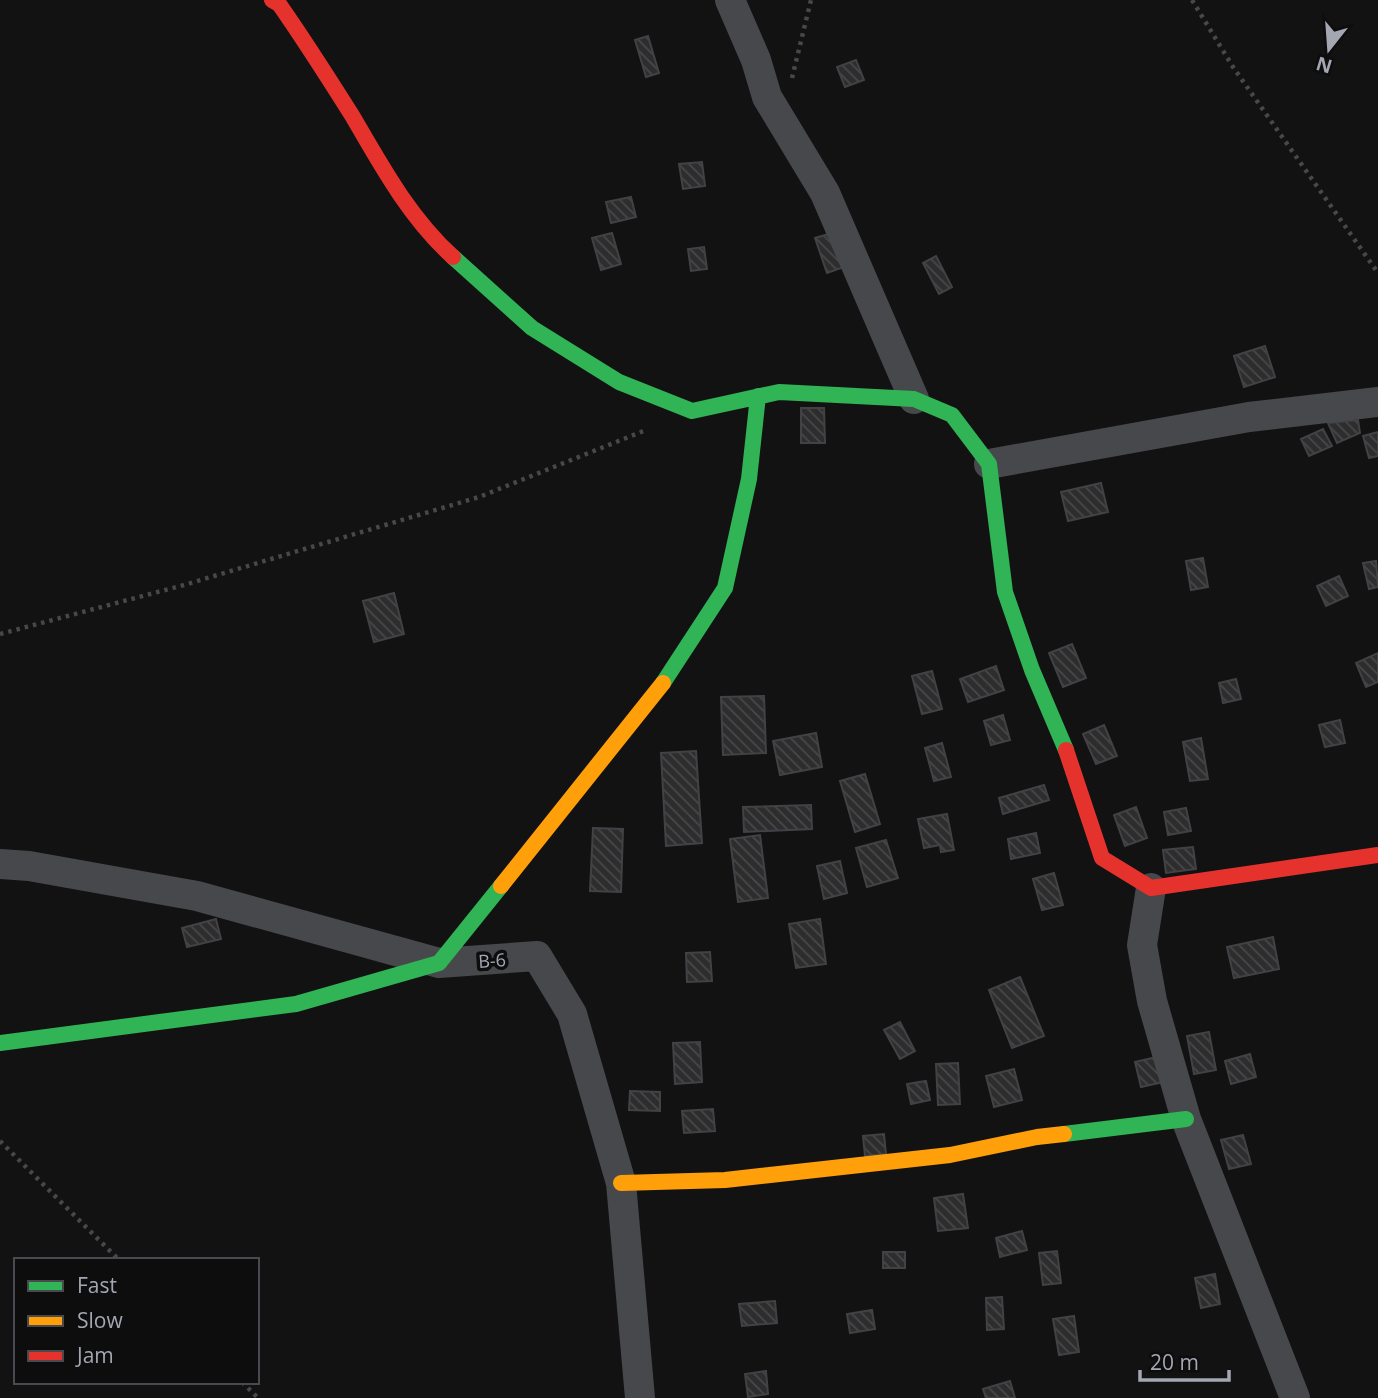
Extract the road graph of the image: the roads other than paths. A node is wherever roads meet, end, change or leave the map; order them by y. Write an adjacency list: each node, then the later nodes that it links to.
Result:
1 (272, 0): 3 (street)
2 (730, 0): 4 (street)
3 (758, 396): 4 (street); 12 (street)
4 (914, 399): 6 (street)
5 (1378, 402): 6 (street)
6 (989, 464): 11 (street)
7 (0, 853): 10 (street)
8 (1378, 855): 11 (street)
9 (0, 864): 10 (street, B-6)
10 (29, 866): 12 (street, B-6)
11 (1151, 888): 14 (street)
12 (439, 963): 13 (street); 15 (street, B-6)
13 (0, 1043)
14 (1186, 1119): 15 (street); 17 (street)
15 (621, 1183): 16 (street, B-6)
16 (640, 1398)
17 (1295, 1398)

